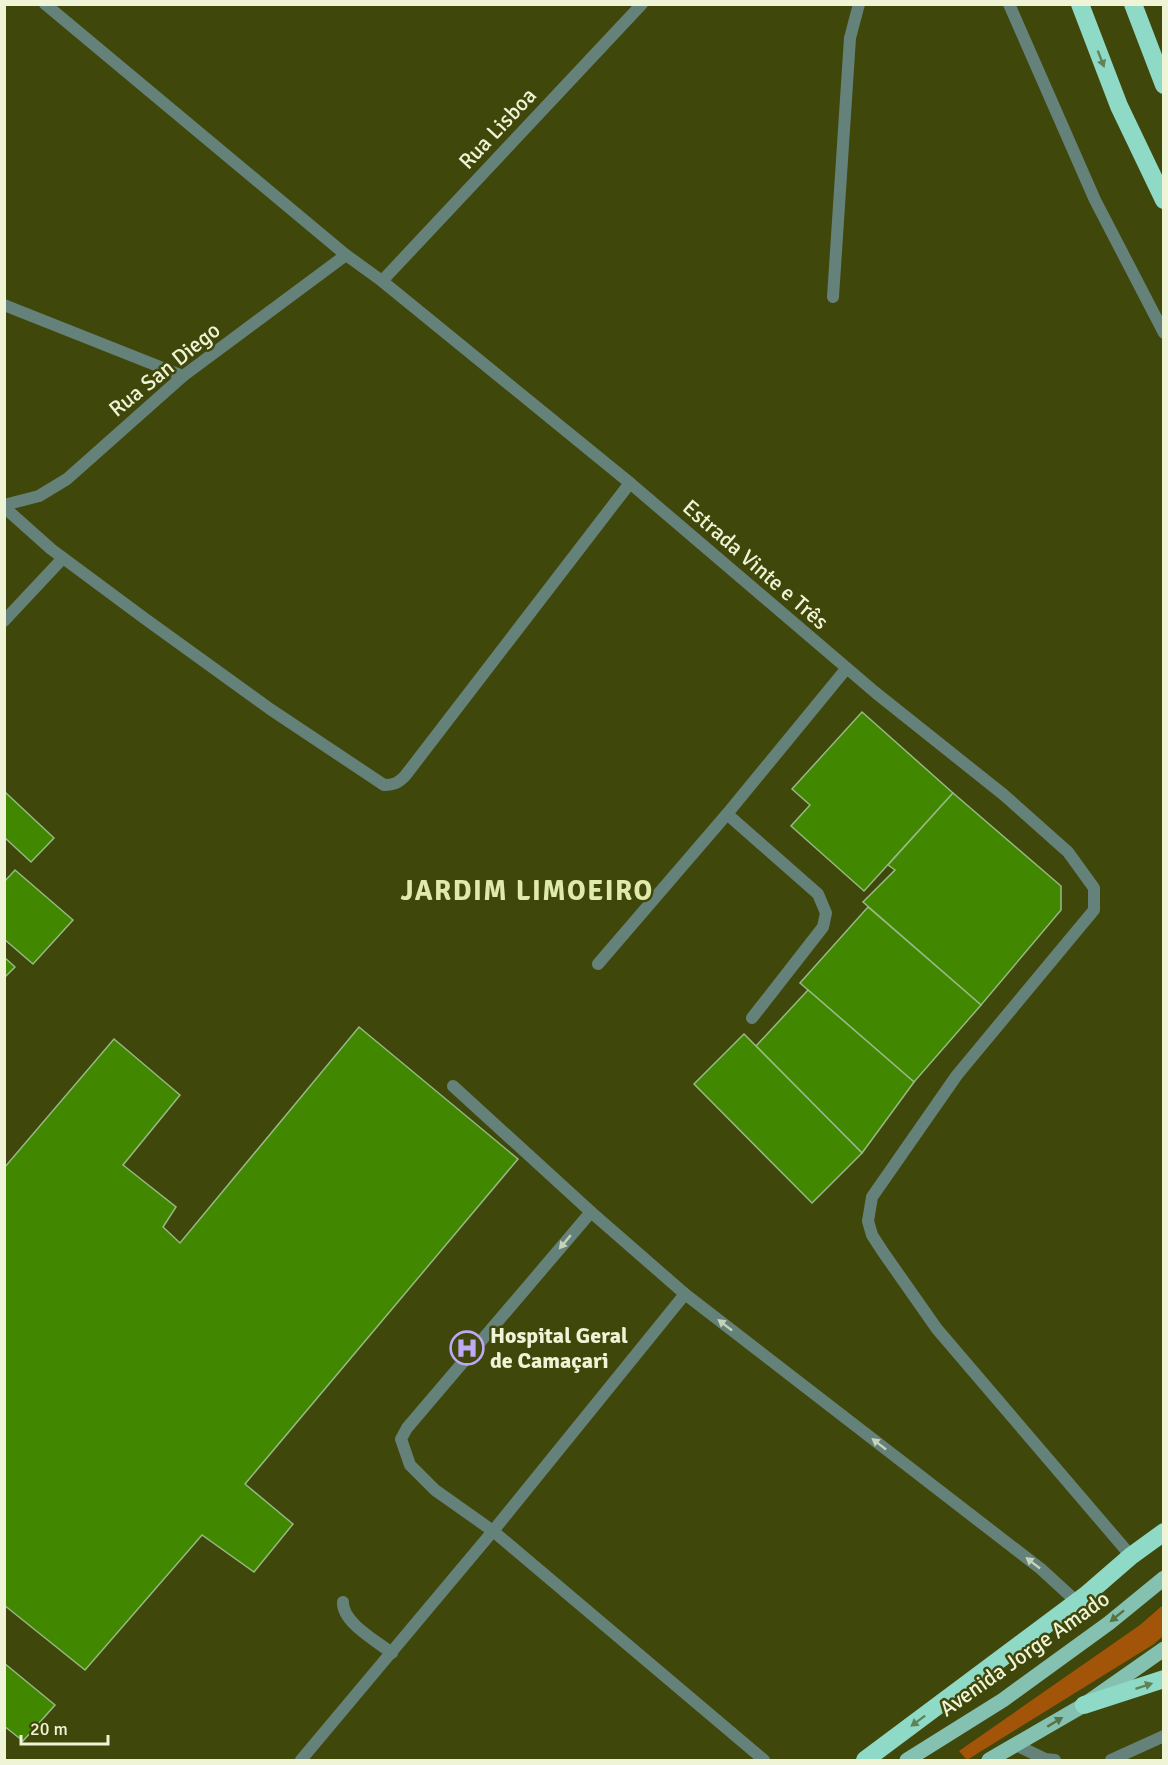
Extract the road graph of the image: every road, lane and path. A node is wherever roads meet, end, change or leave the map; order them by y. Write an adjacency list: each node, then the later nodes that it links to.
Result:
1 (45, 4): 9 (street, Estrada Vinte e Três)
2 (642, 4): 10 (street, Rua Lisboa)
3 (859, 4): 11 (street)
4 (1009, 4): 13 (street)
5 (1080, 4): 8 (highway, one-way to 8)
6 (1133, 4): 7 (highway)
7 (1164, 85)
8 (1164, 200)
9 (346, 255): 10 (street, Estrada Vinte e Três); 14 (street, Rua San Diego)
10 (382, 281): 15 (street, Estrada Vinte e Três)
11 (833, 297)
12 (4, 305): 14 (street)
13 (1164, 333)
14 (183, 376): 16 (street, Rua San Diego)
15 (630, 483): 17 (street); 19 (street, Estrada Vinte e Três)
16 (4, 506): 17 (street)
17 (63, 558): 18 (street)
18 (4, 621)
19 (846, 669): 20 (street); 28 (street, Estrada Vinte e Três)
20 (727, 814): 21 (street); 22 (street)
21 (598, 964)
22 (752, 1018)
23 (453, 1086): 24 (street)
24 (591, 1212): 25 (street); 26 (street, one-way to 26)
25 (685, 1294): 26 (street); 31 (street, one-way to 25)
26 (493, 1531): 33 (street); 39 (street)
27 (1164, 1532): 28 (highway)
28 (1131, 1556): 31 (highway)
29 (1164, 1578): 41 (main road, Avenida Jorge Amado, one-way to 41)
30 (343, 1602): 33 (street)
31 (1077, 1602): 40 (highway, one-way to 40)
32 (1164, 1649): 35 (main road)
33 (392, 1653): 38 (street)
34 (1164, 1679): 35 (highway, one-way to 34)
35 (1084, 1705): 37 (main road, one-way to 35)
36 (1164, 1736): 44 (street)
37 (1016, 1745): 42 (main road); 43 (street)
38 (301, 1761)
39 (764, 1761)
40 (865, 1761)
41 (907, 1761)
42 (989, 1761)
43 (1055, 1761)
44 (1111, 1761)

